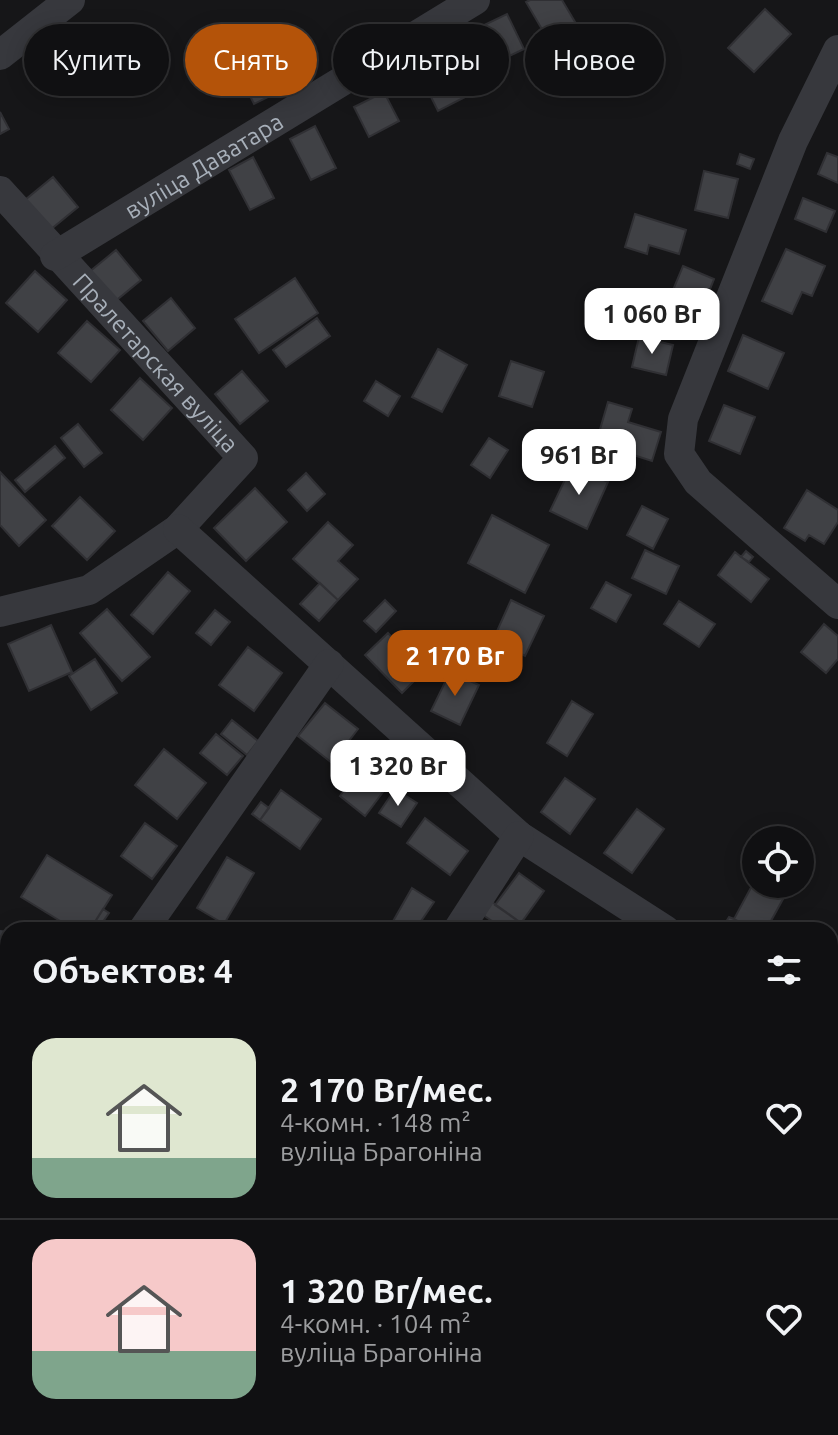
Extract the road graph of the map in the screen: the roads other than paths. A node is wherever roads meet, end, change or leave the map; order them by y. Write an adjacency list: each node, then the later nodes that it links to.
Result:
1 (70, 0): 4 (street)
2 (475, 0): 6 (street, вуліца Даватара)
3 (838, 50): 8 (street)
4 (0, 55)
5 (0, 191): 6 (street, Пралетарская вуліца)
6 (55, 256): 7 (street, Пралетарская вуліца)
7 (178, 529): 9 (street, Пралетарская вуліца); 10 (street)
8 (838, 604)
9 (0, 612)
10 (329, 664): 11 (street); 12 (street)
11 (519, 836): 13 (street); 14 (street)
12 (149, 922)
13 (463, 922)
14 (653, 922)

